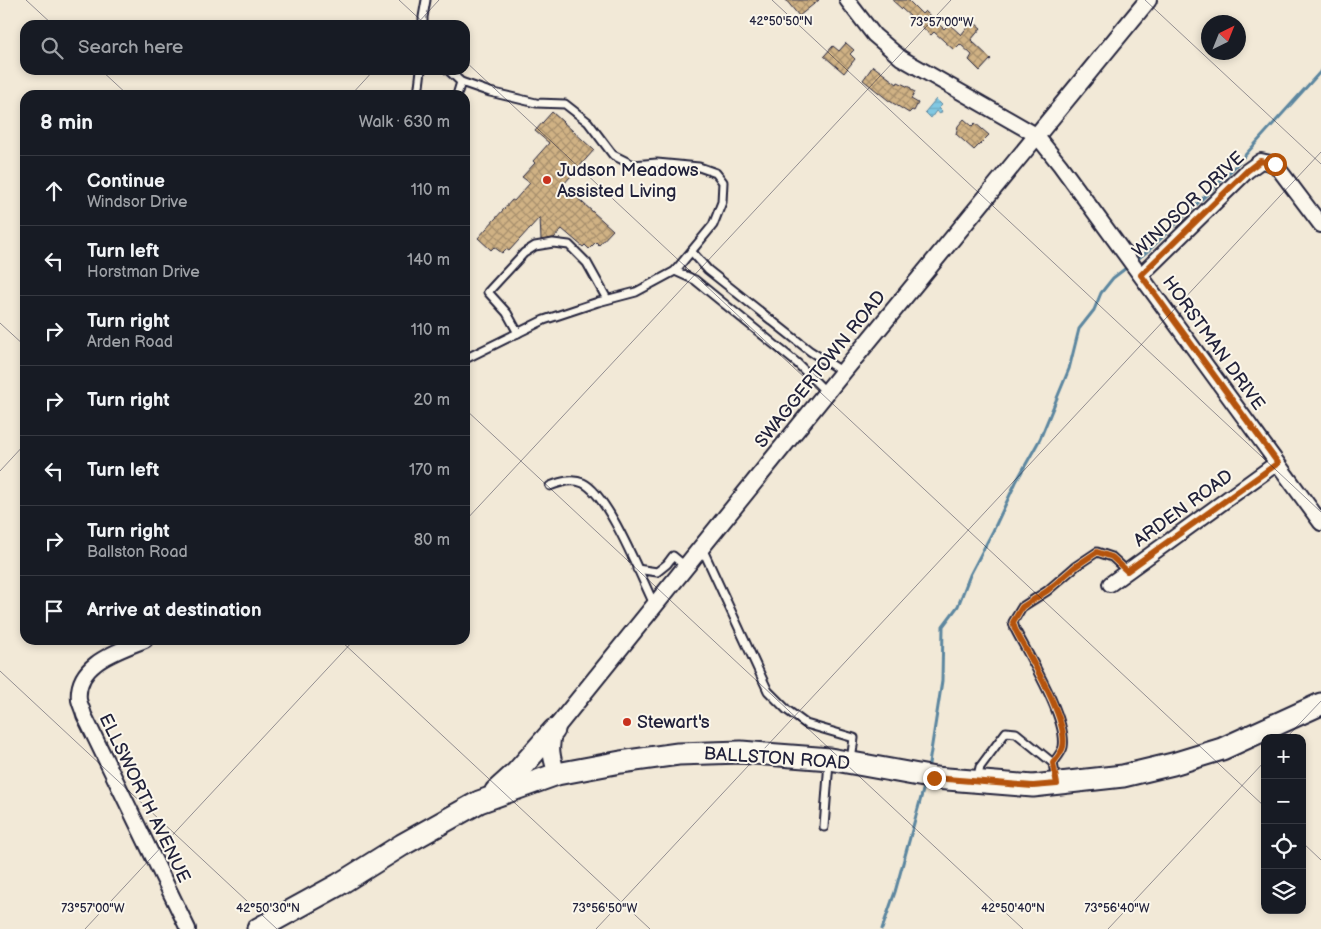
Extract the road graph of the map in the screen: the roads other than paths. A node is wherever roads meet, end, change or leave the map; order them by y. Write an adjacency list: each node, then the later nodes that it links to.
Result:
1 (426, 0): 4 (lane)
2 (847, 0): 10 (street, HORSTMAN DRIVE)
3 (1148, 0): 10 (street, SWAGGERTOWN ROAD)
4 (424, 20)
5 (420, 75): 8 (lane)
6 (453, 75): 7 (lane)
7 (461, 82): 9 (lane); 12 (lane)
8 (419, 90)
9 (459, 90)
10 (1036, 135): 14 (street, HORSTMAN DRIVE); 18 (street, SWAGGERTOWN ROAD)
11 (1321, 225): 14 (street, WINDSOR DRIVE)
12 (692, 252): 13 (lane); 18 (lane)
13 (675, 271): 15 (lane); 19 (lane)
14 (1141, 275): 20 (street, HORSTMAN DRIVE)
15 (607, 299): 16 (lane); 16 (lane)
16 (518, 333): 17 (lane)
17 (470, 357)
18 (843, 372): 19 (street, SWAGGERTOWN ROAD)
19 (827, 392): 23 (street, SWAGGERTOWN ROAD)
20 (1278, 463): 22 (street, HORSTMAN DRIVE); 26 (street, ARDEN ROAD)
21 (550, 486): 25 (lane)
22 (1321, 523)
23 (702, 547): 24 (street, SWAGGERTOWN ROAD); 32 (lane)
24 (686, 567): 25 (lane); 28 (street, SWAGGERTOWN ROAD)
25 (636, 569): 28 (lane)
26 (1127, 571): 27 (street, ARDEN ROAD); 33 (lane)
27 (1110, 584)
28 (655, 606): 31 (street, SWAGGERTOWN ROAD)
29 (133, 645): 38 (street, ELLSWORTH AVENUE)
30 (1321, 704): 33 (main road, BALLSTON ROAD)
31 (554, 730): 34 (street); 36 (main road)
32 (840, 761): 34 (main road, BALLSTON ROAD); 35 (main road, BALLSTON ROAD); 37 (lane)
33 (1055, 773): 35 (main road, BALLSTON ROAD); 35 (lane)
34 (557, 774): 36 (main road, BALLSTON ROAD)
35 (976, 782)
36 (479, 802): 39 (main road, BALLSTON ROAD)
37 (824, 827)
38 (188, 929)
39 (258, 929)

